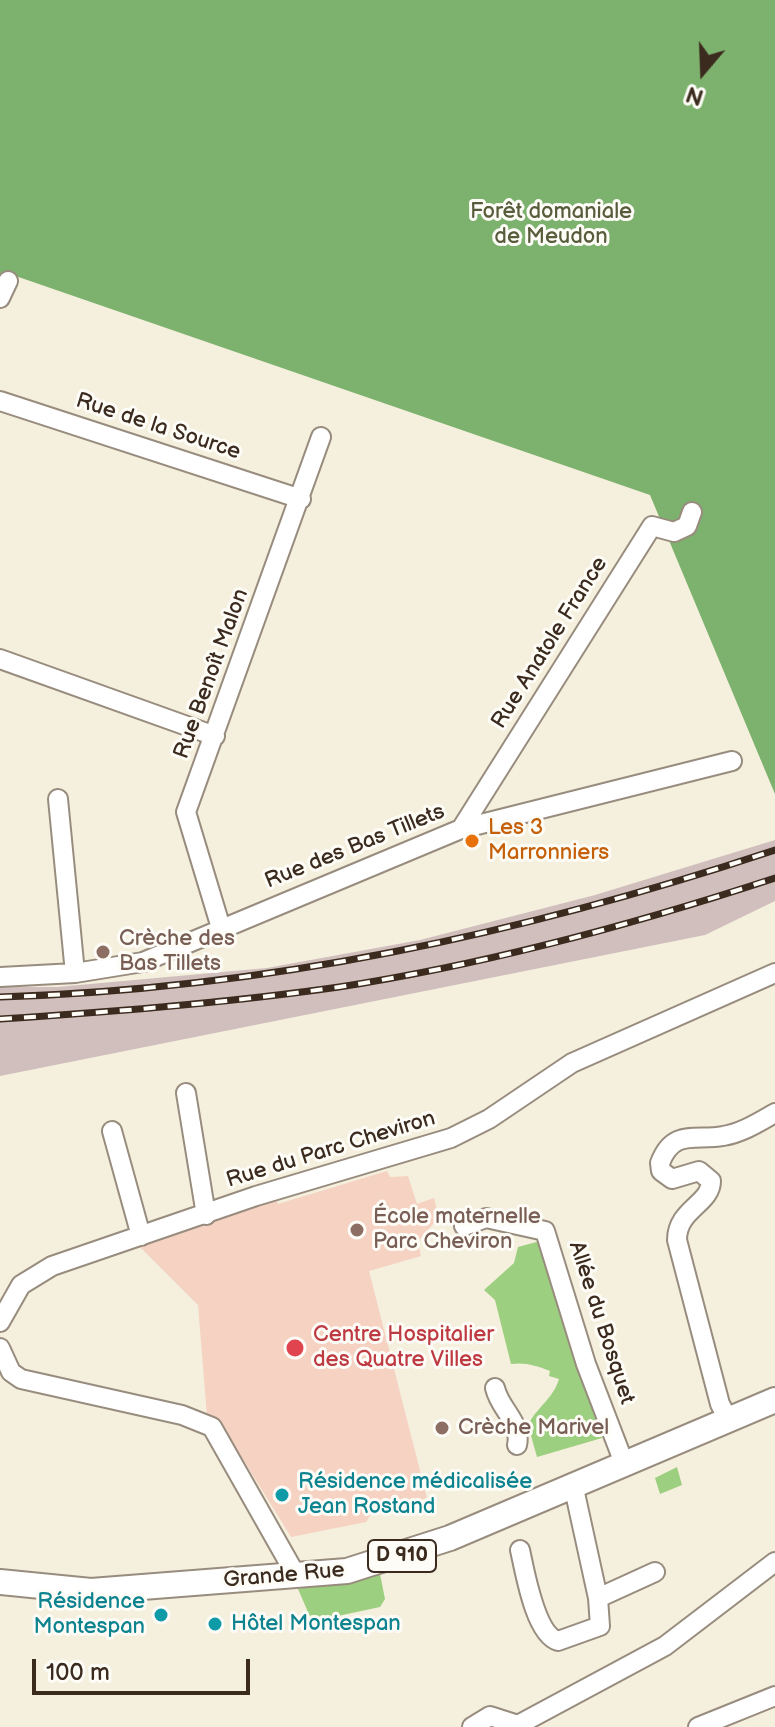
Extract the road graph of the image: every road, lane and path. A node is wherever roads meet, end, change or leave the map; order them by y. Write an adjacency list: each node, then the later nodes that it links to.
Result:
1 (8, 281): 2 (street)
2 (0, 298)
3 (0, 401): 5 (street, Rue de la Source)
4 (321, 437): 5 (street, Rue Benoît Malon)
5 (301, 499): 8 (street, Rue Benoît Malon)
6 (692, 512): 11 (street, Rue Anatole France)
7 (0, 659): 8 (street)
8 (215, 736): 12 (street, Rue Benoît Malon)
9 (732, 761): 11 (street, Rue des Bas Tillets)
10 (58, 799): 13 (street)
11 (461, 829): 12 (street, Rue des Bas Tillets)
12 (221, 928): 13 (street, Rue des Bas Tillets)
13 (75, 973): 15 (street, Rue des Bas Tillets)
14 (775, 973): 19 (street, Rue du Parc Cheviron)
15 (0, 977)
16 (186, 1093): 19 (street)
17 (775, 1113): 26 (street)
18 (112, 1131): 21 (street)
19 (206, 1215): 21 (street, Rue du Parc Cheviron)
20 (464, 1226): 28 (street, Allée du Bosquet)
21 (141, 1236): 22 (street, Rue du Parc Cheviron)
22 (0, 1322)
23 (0, 1348): 33 (street)
24 (495, 1388): 27 (street)
25 (775, 1400): 26 (main road, Grande Rue / D 910)
26 (729, 1421): 28 (main road, Grande Rue / D 910)
27 (517, 1445)
28 (624, 1463): 29 (main road, Grande Rue / D 910)
29 (573, 1484): 33 (main road, Grande Rue / D 910); 35 (street)
30 (520, 1550): 35 (street)
31 (775, 1562): 37 (street)
32 (655, 1572): 35 (street)
33 (297, 1577): 34 (main road, Grande Rue / D 910)
34 (0, 1582)
35 (598, 1598)
36 (775, 1696): 38 (street)
37 (472, 1727)
38 (698, 1727)

